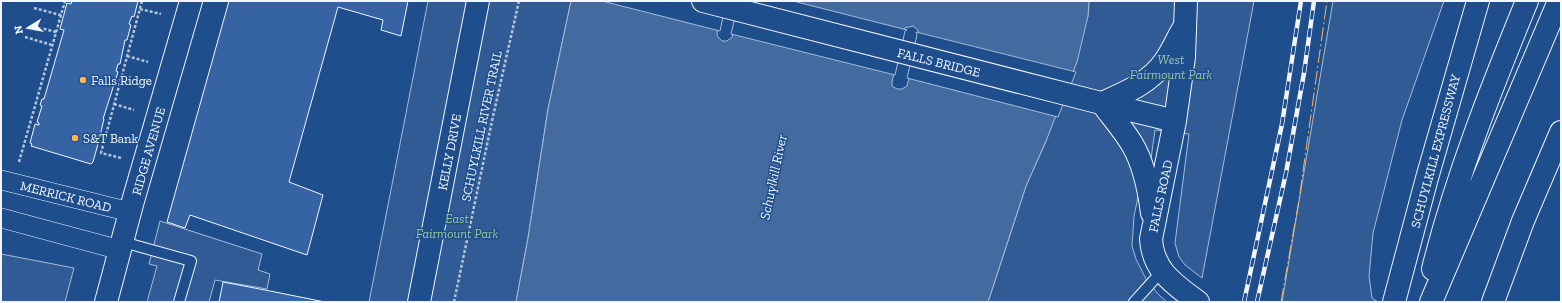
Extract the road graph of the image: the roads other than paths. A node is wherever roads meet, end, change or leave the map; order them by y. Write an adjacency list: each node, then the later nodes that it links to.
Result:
1 (191, 1): 13 (main road, RIDGE AVENUE)
2 (478, 1): 20 (main road, KELLY DRIVE)
3 (703, 1): 9 (main road, FALLS BRIDGE)
4 (1186, 1): 8 (main road, FALLS ROAD)
5 (1478, 1): 23 (main road, SCHUYLKILL EXPRESSWAY)
6 (1527, 1): 24 (main road)
7 (1559, 1): 25 (main road)
8 (1185, 24): 9 (main road); 10 (main road, FALLS ROAD)
9 (1096, 102): 10 (main road, FALLS BRIDGE); 15 (main road)
10 (1175, 121): 15 (main road, FALLS ROAD)
11 (1561, 132): 26 (main road)
12 (1, 180): 13 (street, MERRICK ROAD)
13 (130, 212): 16 (main road, RIDGE AVENUE)
14 (1, 218): 16 (street)
15 (1154, 224): 17 (main road, FALLS ROAD)
16 (122, 246): 18 (main road, RIDGE AVENUE); 19 (lane)
17 (1162, 271): 21 (lane); 22 (main road, FALLS ROAD)
18 (106, 302)
19 (179, 302)
20 (420, 302)
21 (1134, 302)
22 (1198, 302)
23 (1394, 302)
24 (1425, 302)
25 (1431, 302)
26 (1493, 302)

